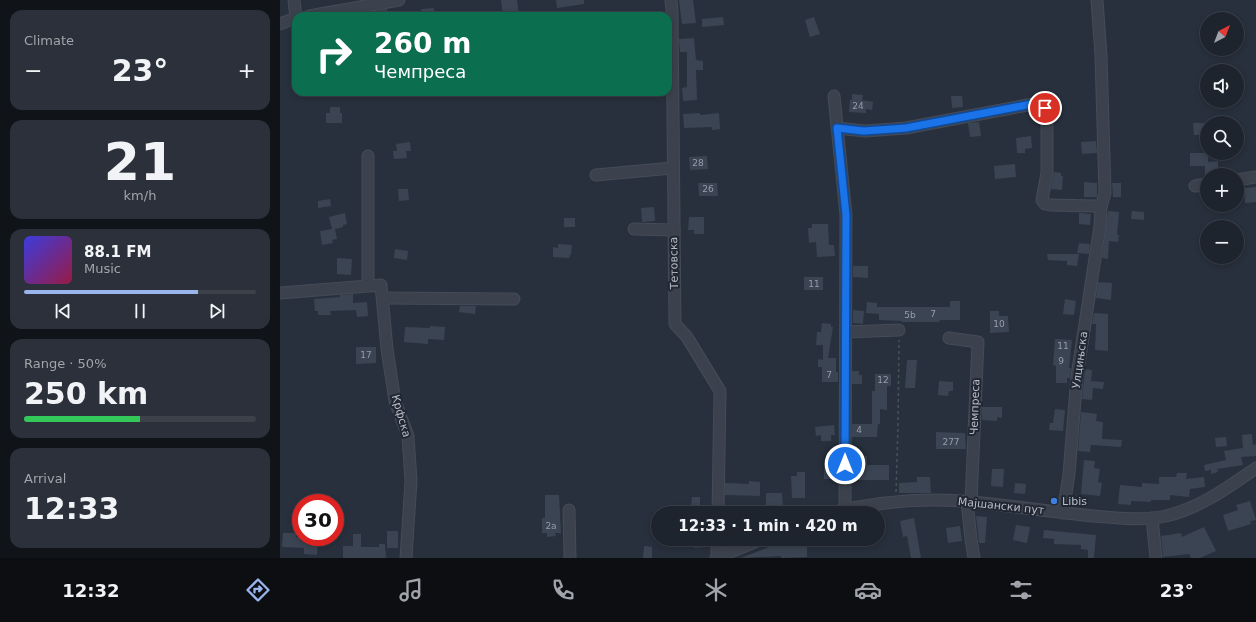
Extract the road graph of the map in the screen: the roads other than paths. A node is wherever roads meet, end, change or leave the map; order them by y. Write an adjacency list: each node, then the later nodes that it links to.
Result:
1 (294, 0): 5 (street)
2 (399, 0): 6 (street)
3 (671, 0): 7 (street, Тетовска)
4 (1097, 0): 22 (street, Улцињска)
5 (295, 12)
6 (348, 12)
7 (672, 12)
8 (672, 19): 12 (street, Тетовска)
9 (292, 20): 10 (street)
10 (280, 24)
11 (672, 96): 16 (street, Тетовска)
12 (672, 96)
13 (834, 96): 14 (street)
14 (837, 128): 22 (street); 30 (street)
15 (368, 156): 25 (street)
16 (672, 168): 17 (street); 24 (street, Тетовска)
17 (596, 175)
18 (1256, 177): 19 (street)
19 (1244, 179)
20 (1200, 185): 21 (street)
21 (1195, 186)
22 (1101, 207): 38 (street, Улцињска)
23 (634, 229): 24 (street)
24 (674, 230): 34 (street, Тетовска)
25 (368, 285): 26 (street); 27 (street, Крфска)
26 (280, 293)
27 (383, 298): 28 (street); 42 (street, Крфска)
28 (514, 300)
29 (899, 330): 30 (street)
30 (846, 332): 35 (street)
31 (949, 338): 33 (street, Чемпреса)
32 (1256, 468): 39 (street, Мајшански пут)
33 (969, 502): 36 (street, Мајшански пут); 38 (street, Мајшански пут); 45 (street)
34 (718, 506)
35 (845, 506)
36 (867, 506)
37 (569, 510): 43 (street)
38 (1063, 513): 39 (street, Мајшански пут)
39 (1152, 518): 46 (street)
40 (717, 546): 44 (street)
41 (745, 546): 44 (street)
42 (406, 558)
43 (570, 558)
44 (716, 558)
45 (974, 558)
46 (1156, 558)

